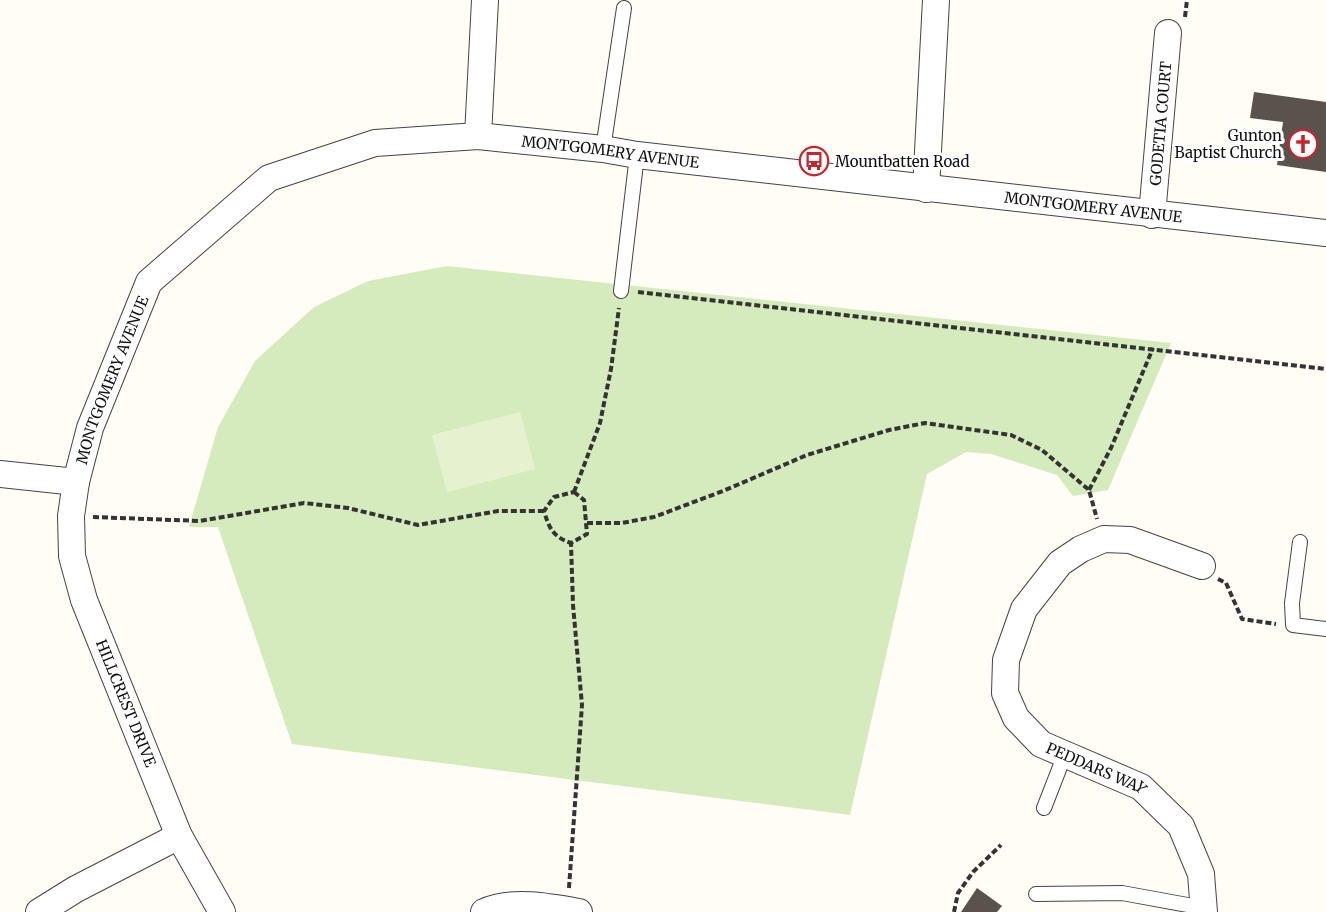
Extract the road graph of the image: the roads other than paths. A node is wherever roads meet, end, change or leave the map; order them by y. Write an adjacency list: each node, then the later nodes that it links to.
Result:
1 (484, 0): 5 (street)
2 (936, 0): 8 (street)
3 (624, 8): 6 (lane)
4 (1168, 33): 9 (street, GODETIA COURT)
5 (478, 136): 6 (street, MONTGOMERY AVENUE); 13 (street, MONTGOMERY AVENUE)
6 (603, 149): 7 (street, MONTGOMERY AVENUE)
7 (637, 155): 8 (street, MONTGOMERY AVENUE); 11 (lane)
8 (926, 189): 9 (street, MONTGOMERY AVENUE)
9 (1152, 215): 10 (street, MONTGOMERY AVENUE)
10 (1326, 233)
11 (621, 291)
12 (0, 474): 13 (street)
13 (76, 482): 19 (street, HILLCREST DRIVE)
14 (1300, 542): 16 (lane)
15 (1202, 566): 17 (street, PEDDARS WAY)
16 (1326, 629)
17 (1065, 754): 18 (lane); 21 (street, PEDDARS WAY)
18 (1044, 808)
19 (179, 836): 23 (street); 24 (street, HILLCREST DRIVE)
20 (1036, 894): 21 (lane)
21 (1204, 910)
22 (573, 911): 25 (street)
23 (39, 912)
24 (222, 912)
25 (484, 912)

